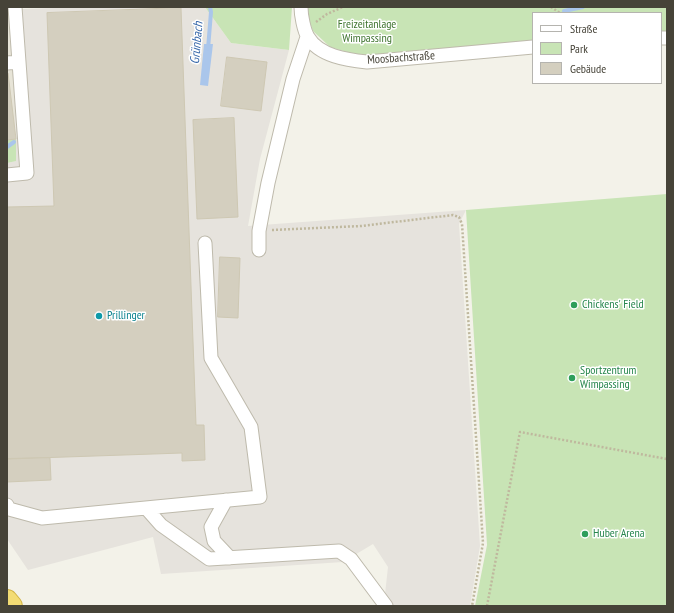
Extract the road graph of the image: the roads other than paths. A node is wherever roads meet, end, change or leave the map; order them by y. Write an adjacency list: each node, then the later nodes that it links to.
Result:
1 (15, 7): 5 (street)
2 (301, 7): 3 (street)
3 (307, 37): 4 (street, Moosbachstraße); 8 (street)
4 (532, 47)
5 (13, 63): 6 (street)
6 (7, 175)
7 (205, 243): 9 (street)
8 (258, 250)
9 (226, 500): 11 (street); 12 (street)
10 (7, 505): 11 (street)
11 (146, 508): 12 (street)
12 (230, 558): 15 (street)
13 (7, 600): 14 (highway)
14 (12, 606)
15 (386, 606)

